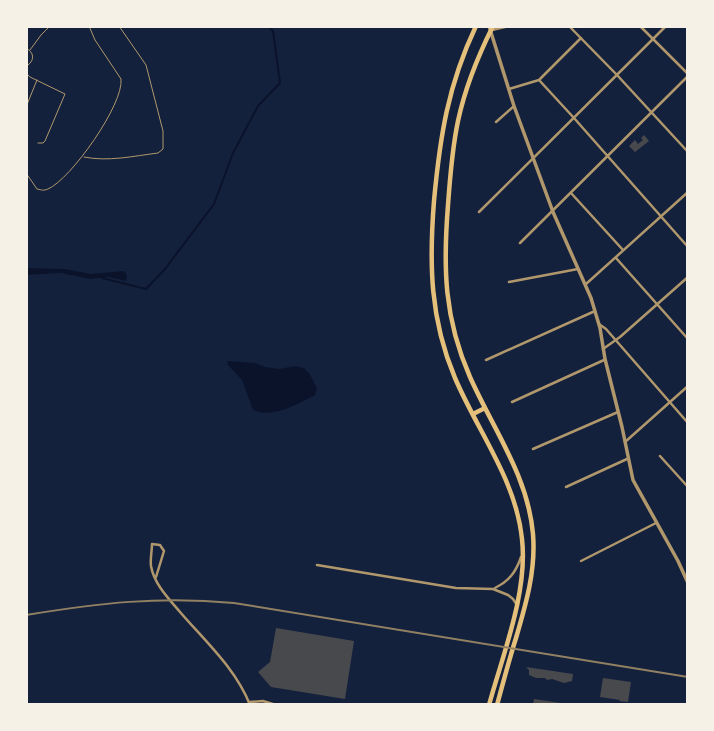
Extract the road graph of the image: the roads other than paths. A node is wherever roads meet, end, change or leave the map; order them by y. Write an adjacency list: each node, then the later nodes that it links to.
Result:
1 (50, 26): 13 (lane)
2 (89, 26): 28 (lane)
3 (119, 26): 28 (lane)
4 (476, 26): 58 (highway)
5 (509, 26): 9 (street)
6 (569, 26): 10 (street)
7 (640, 26): 11 (street)
8 (666, 26): 11 (street)
9 (491, 28): 20 (street); 56 (highway)
10 (581, 38): 15 (street); 19 (street)
11 (653, 39): 15 (street); 16 (street)
12 (26, 48): 13 (lane)
13 (30, 50): 14 (lane)
14 (26, 66): 17 (lane)
15 (617, 75): 23 (street); 24 (street)
16 (688, 75): 23 (street)
17 (27, 76): 18 (lane)
18 (37, 80): 22 (lane); 26 (lane)
19 (539, 80): 20 (street); 24 (street)
20 (509, 89): 21 (street)
21 (514, 106): 25 (street); 30 (street)
22 (26, 107)
23 (652, 112): 27 (street); 29 (street)
24 (574, 118): 29 (street); 30 (street)
25 (496, 122)
26 (38, 143)
27 (688, 152)
28 (82, 156): 31 (lane)
29 (608, 156): 33 (street); 36 (street)
30 (534, 158): 34 (street); 35 (street)
31 (26, 173)
32 (688, 192): 36 (street)
33 (570, 193): 35 (street); 39 (street)
34 (479, 212)
35 (553, 212): 37 (street); 41 (street)
36 (661, 217): 38 (street); 39 (street)
37 (520, 243)
38 (688, 247)
39 (623, 250): 40 (street)
40 (615, 257): 44 (street); 45 (street)
41 (578, 269): 43 (street); 44 (street)
42 (688, 277): 45 (street)
43 (509, 282)
44 (586, 284): 46 (street)
45 (657, 304): 48 (street); 49 (street)
46 (595, 312): 47 (street); 52 (street)
47 (598, 322): 49 (street); 50 (street)
48 (688, 339)
49 (615, 341): 50 (street); 55 (street)
50 (603, 349): 51 (street)
51 (605, 359): 54 (street); 57 (street)
52 (486, 360)
53 (688, 386): 55 (street)
54 (512, 402)
55 (670, 403): 59 (street); 60 (street)
56 (485, 408): 58 (highway); 77 (highway)
57 (618, 412): 60 (street); 61 (street)
58 (473, 414): 67 (highway)
59 (688, 423)
60 (625, 442): 63 (street)
61 (533, 449)
62 (660, 456): 65 (street)
63 (628, 459): 64 (street); 66 (street)
64 (566, 486)
65 (688, 487)
66 (656, 523): 68 (street); 71 (street)
67 (523, 550): 72 (street); 73 (highway)
68 (581, 561)
69 (317, 565): 72 (street)
70 (156, 577): 70 (street); 74 (street)
71 (687, 581)
72 (494, 589): 73 (street)
73 (517, 605): 76 (highway)
74 (250, 703): 75 (street)
75 (276, 705)
76 (489, 705)
77 (497, 705)

